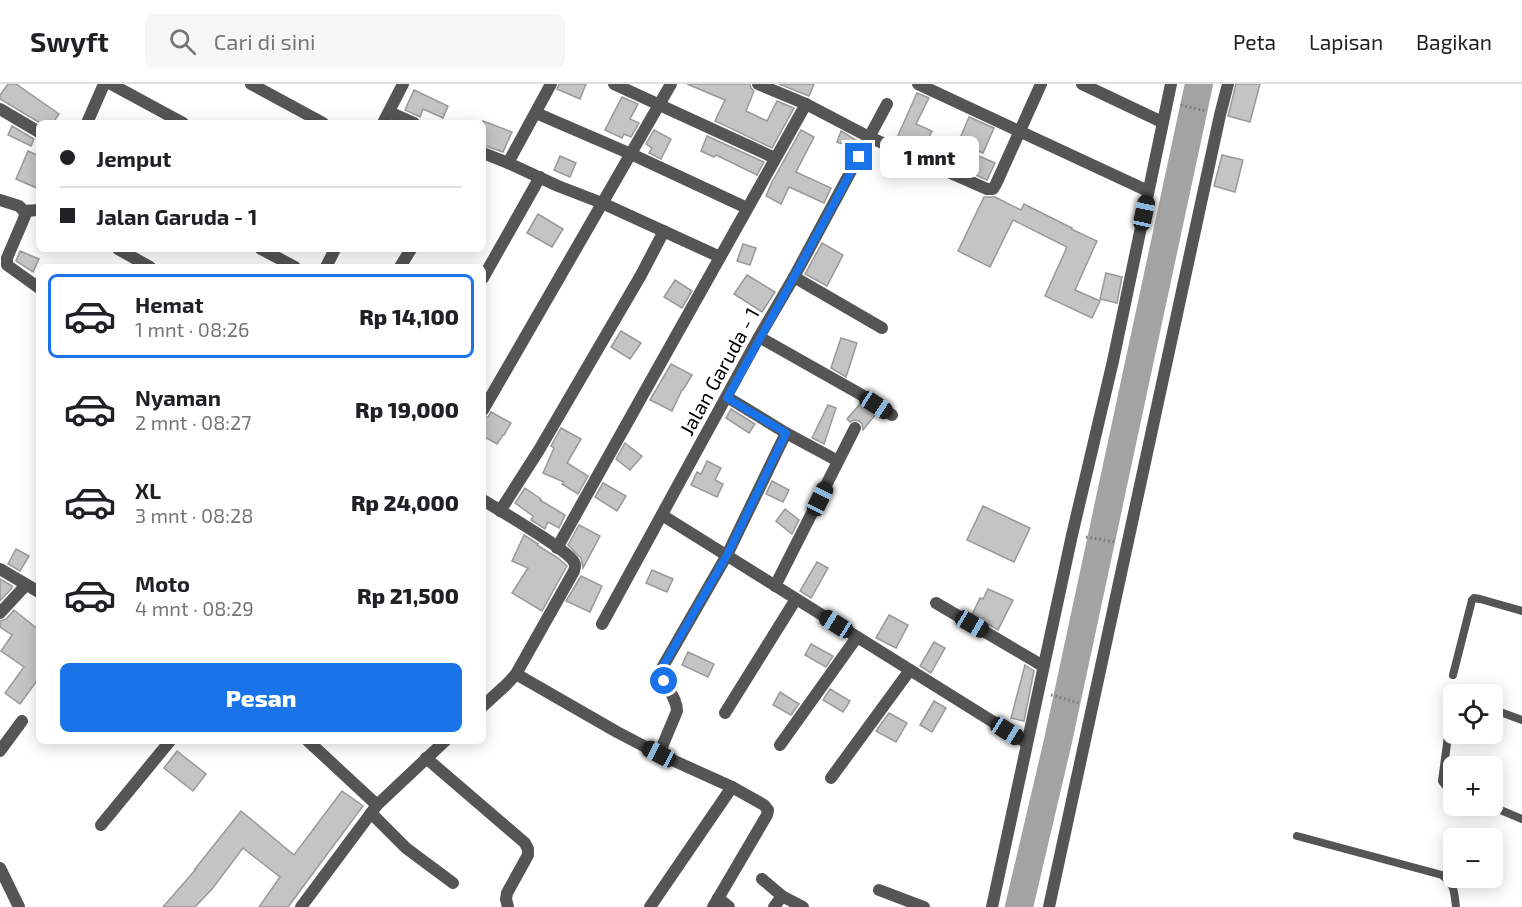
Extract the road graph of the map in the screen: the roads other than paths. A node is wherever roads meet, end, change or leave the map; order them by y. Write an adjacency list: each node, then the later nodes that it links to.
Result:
1 (104, 84): 20 (street)
2 (251, 84): 22 (street)
3 (403, 84): 19 (street)
4 (551, 84): 18 (street)
5 (614, 84): 14 (street)
6 (671, 84): 14 (street)
7 (758, 84): 15 (street)
8 (918, 84): 25 (street)
9 (1041, 84): 25 (street)
10 (1082, 84): 23 (street)
11 (1171, 84): 23 (street)
12 (1228, 84): 109 (street)
13 (119, 86): 21 (street)
14 (660, 104): 28 (street); 29 (street)
15 (806, 104): 26 (street); 29 (street)
16 (887, 104): 26 (street, Jalan Garuda - 1)
17 (0, 109): 24 (street)
18 (536, 113): 28 (street); 30 (street)
19 (386, 117)
20 (88, 120)
21 (178, 120)
22 (317, 120)
23 (1162, 122): 32 (street)
24 (36, 130)
25 (1021, 132): 26 (street); 32 (street)
26 (869, 136): 45 (street, Jalan Garuda - 1)
27 (486, 154): 30 (street)
28 (631, 154): 34 (street); 35 (street)
29 (775, 158): 35 (street)
30 (508, 163): 31 (street)
31 (540, 177): 34 (street); 44 (street)
32 (1148, 192): 70 (street)
33 (0, 200): 37 (street)
34 (602, 204): 38 (street); 50 (street)
35 (747, 208): 41 (street)
36 (36, 210): 37 (street)
37 (24, 211): 46 (street)
38 (664, 231): 41 (street); 56 (street)
39 (123, 252): 42 (street)
40 (267, 252): 43 (street)
41 (720, 257): 58 (street)
42 (145, 264)
43 (289, 264)
44 (486, 273)
45 (794, 277): 47 (street); 48 (street, Jalan Garuda - 1)
46 (36, 286)
47 (882, 328)
48 (759, 338): 49 (street, Jalan Garuda - 1); 51 (street)
49 (727, 398): 53 (street); 57 (street, Jalan Garuda - 1)
50 (486, 405)
51 (892, 415)
52 (855, 428): 54 (street)
53 (786, 433): 54 (street); 59 (street)
54 (838, 461): 62 (street)
55 (486, 502): 56 (street)
56 (500, 512): 58 (street)
57 (662, 515): 59 (street); 68 (street, Jalan Garuda - 1)
58 (557, 548): 72 (street)
59 (727, 555): 62 (street); 85 (street)
60 (0, 569): 61 (street)
61 (26, 585): 63 (street); 67 (street)
62 (776, 586): 64 (street)
63 (36, 590)
64 (796, 599): 69 (street); 75 (street)
65 (936, 603): 70 (street)
66 (1522, 611): 73 (lane)
67 (0, 613)
68 (602, 624)
69 (857, 637): 71 (street); 83 (street)
70 (1043, 666): 79 (street)
71 (910, 670): 79 (street); 87 (street)
72 (516, 674): 74 (street); 85 (street)
73 (1453, 675)
74 (486, 703)
75 (725, 713)
76 (1503, 713): 77 (lane)
77 (1522, 720)
78 (22, 722): 84 (street)
79 (1027, 743): 108 (street)
80 (168, 744): 92 (street)
81 (311, 744): 89 (street)
82 (442, 744): 86 (street)
83 (780, 746)
84 (0, 751)
85 (659, 754): 88 (street)
86 (426, 758): 89 (street); 102 (street)
87 (831, 778)
88 (732, 787): 99 (street); 103 (street)
89 (374, 809): 96 (street); 101 (street)
90 (1503, 811): 91 (lane)
91 (1522, 819)
92 (101, 825)
93 (1297, 836): 110 (lane)
94 (0, 868): 100 (street)
95 (762, 879): 98 (street)
96 (453, 883)
97 (879, 890): 107 (street)
98 (782, 896): 105 (street); 106 (street)
99 (716, 903): 104 (street)
100 (19, 907)
101 (302, 907)
102 (508, 907)
103 (650, 907)
104 (729, 907)
105 (774, 907)
106 (803, 907)
107 (924, 907)
108 (992, 907)
109 (1049, 907)
110 (1456, 907)

